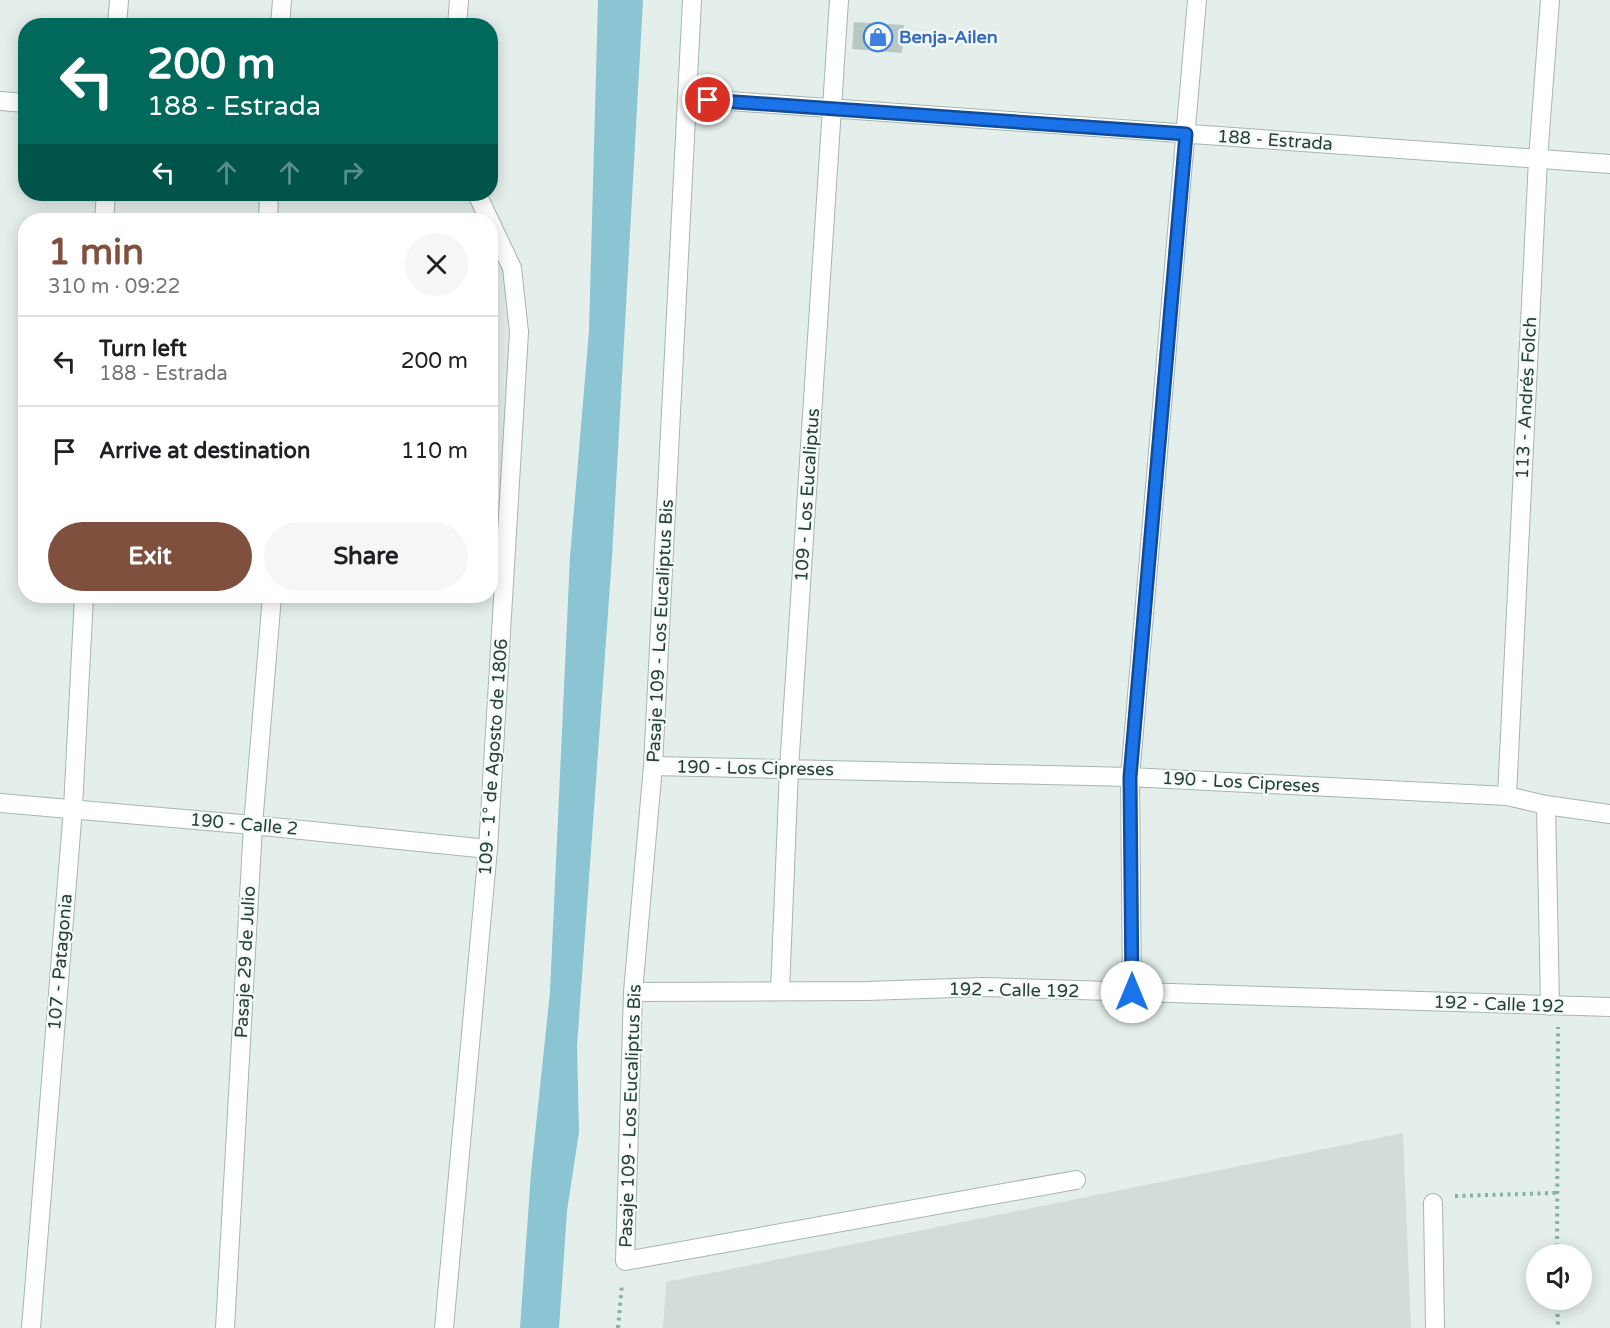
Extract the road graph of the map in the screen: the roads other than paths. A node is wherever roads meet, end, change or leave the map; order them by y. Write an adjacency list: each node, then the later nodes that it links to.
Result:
1 (119, 0): 8 (street)
2 (282, 0): 9 (street)
3 (459, 0): 10 (street)
4 (692, 0): 11 (street, Pasaje 109 - Los Eucaliptus Bis)
5 (839, 0): 14 (street, 109 - Los Eucaliptus)
6 (1197, 0): 15 (street)
7 (1550, 0): 16 (street, 113 - Andrés Folch)
8 (118, 18)
9 (281, 18)
10 (458, 18)
11 (688, 98): 14 (street, 188 - Estrada); 21 (street, Pasaje 109 - Los Eucaliptus Bis)
12 (0, 101): 13 (street)
13 (18, 102)
14 (832, 110): 15 (street, 188 - Estrada); 22 (street, 109 - Los Eucaliptus)
15 (1186, 134): 16 (street, 188 - Estrada); 23 (street)
16 (1538, 159): 17 (street, 188 - Estrada); 24 (street, 113 - Andrés Folch)
17 (1610, 164)
18 (498, 238): 30 (street, 109 - 1° de Agosto de 1806)
19 (84, 603): 27 (street, 107 - Patagonia)
20 (271, 603): 29 (street, Pasaje 29 de Julio)
21 (653, 766): 22 (street, 190 - Los Cipreses); 32 (street, Pasaje 109 - Los Eucaliptus Bis)
22 (789, 769): 23 (street, 190 - Los Cipreses); 31 (street, 109 - Los Eucaliptus)
23 (1130, 777): 24 (street, 190 - Los Cipreses); 33 (street)
24 (1507, 796): 26 (street, 190 - Los Cipreses)
25 (0, 803): 27 (street, 190 - Calle 2)
26 (1546, 806): 28 (street, 190 - Los Cipreses); 34 (street)
27 (73, 808): 29 (street, 190 - Calle 2); 38 (street, 107 - Patagonia)
28 (1610, 814)
29 (253, 825): 30 (street, 190 - Calle 2); 39 (street, Pasaje 29 de Julio)
30 (488, 849): 40 (street, 109 - 1° de Agosto de 1806)
31 (780, 991): 32 (street, 192 - Calle 192); 33 (street, 192 - Calle 192)
32 (633, 992): 36 (street, Pasaje 109 - Los Eucaliptus Bis)
33 (1132, 992): 34 (street, 192 - Calle 192)
34 (1555, 1006): 35 (street, 192 - Calle 192)
35 (1610, 1007)
36 (1076, 1180)
37 (1433, 1203): 41 (street)
38 (31, 1328)
39 (225, 1328)
40 (444, 1328)
41 (1435, 1328)

